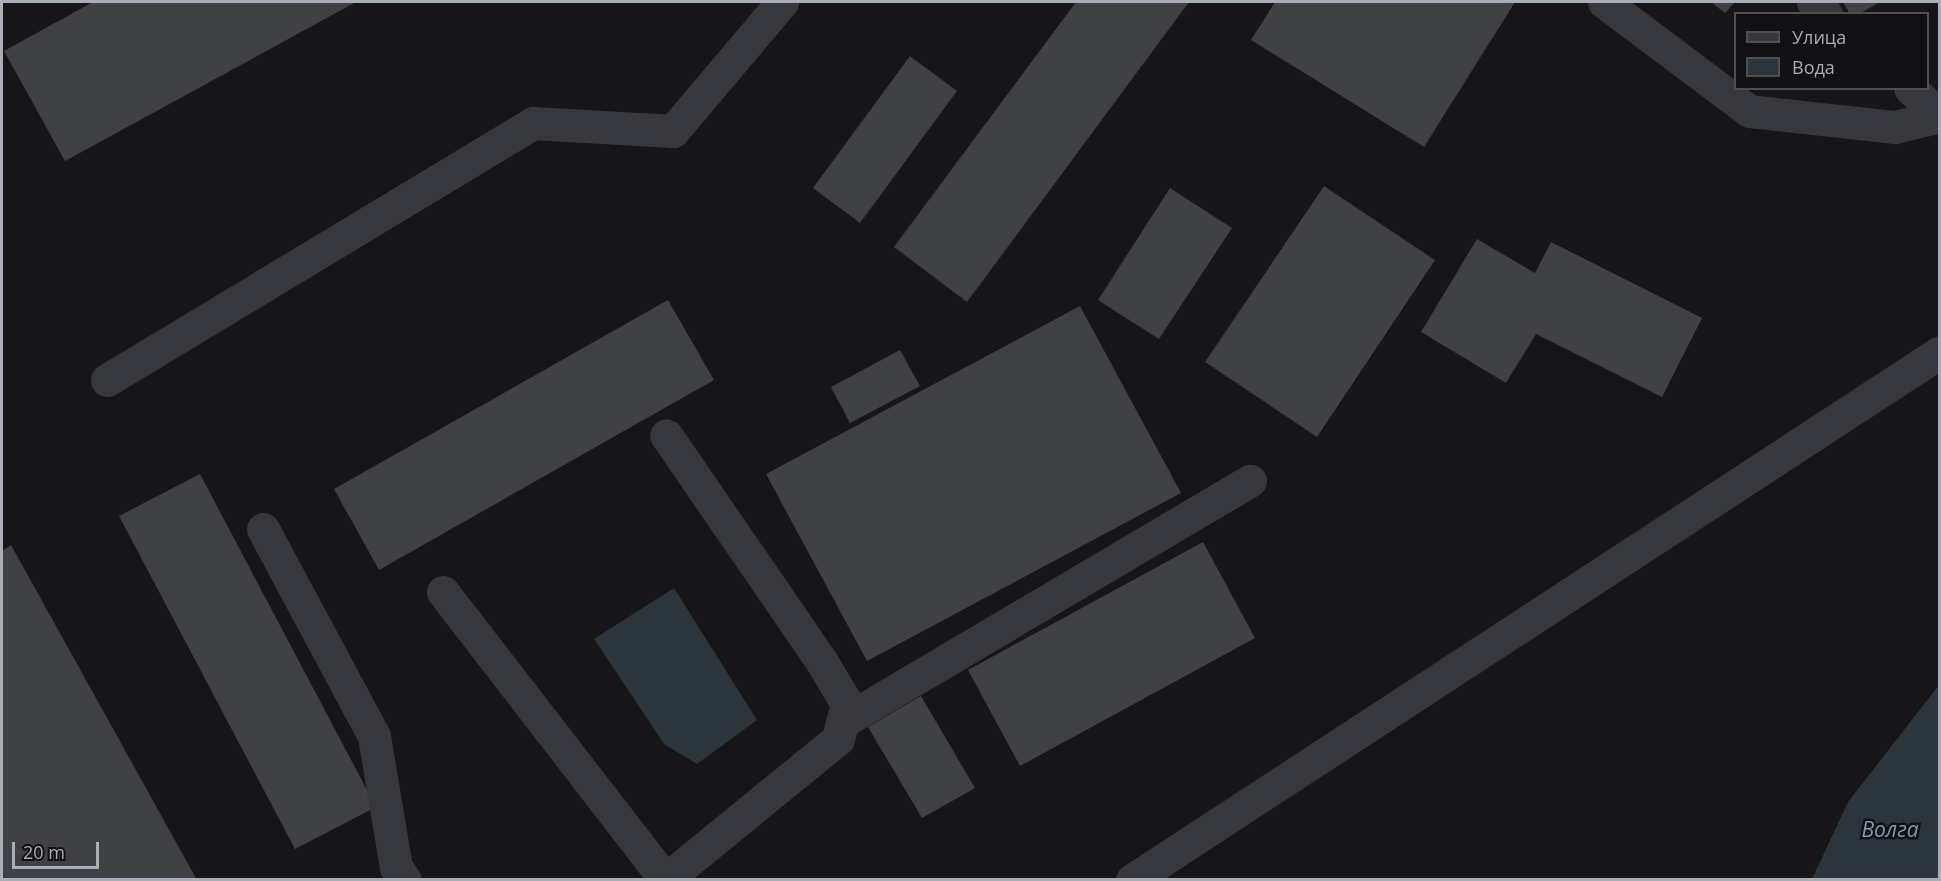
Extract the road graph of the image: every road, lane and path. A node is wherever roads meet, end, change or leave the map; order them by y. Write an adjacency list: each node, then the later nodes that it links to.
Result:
1 (782, 2): 6 (street)
2 (1604, 2): 4 (street)
3 (1912, 90): 4 (street)
4 (1940, 116)
5 (1940, 352): 14 (street)
6 (107, 380)
7 (666, 435): 11 (street)
8 (1250, 481): 11 (street)
9 (263, 529): 12 (street)
10 (443, 592): 13 (street)
11 (842, 722): 13 (street)
12 (405, 879)
13 (665, 879)
14 (1132, 879)

